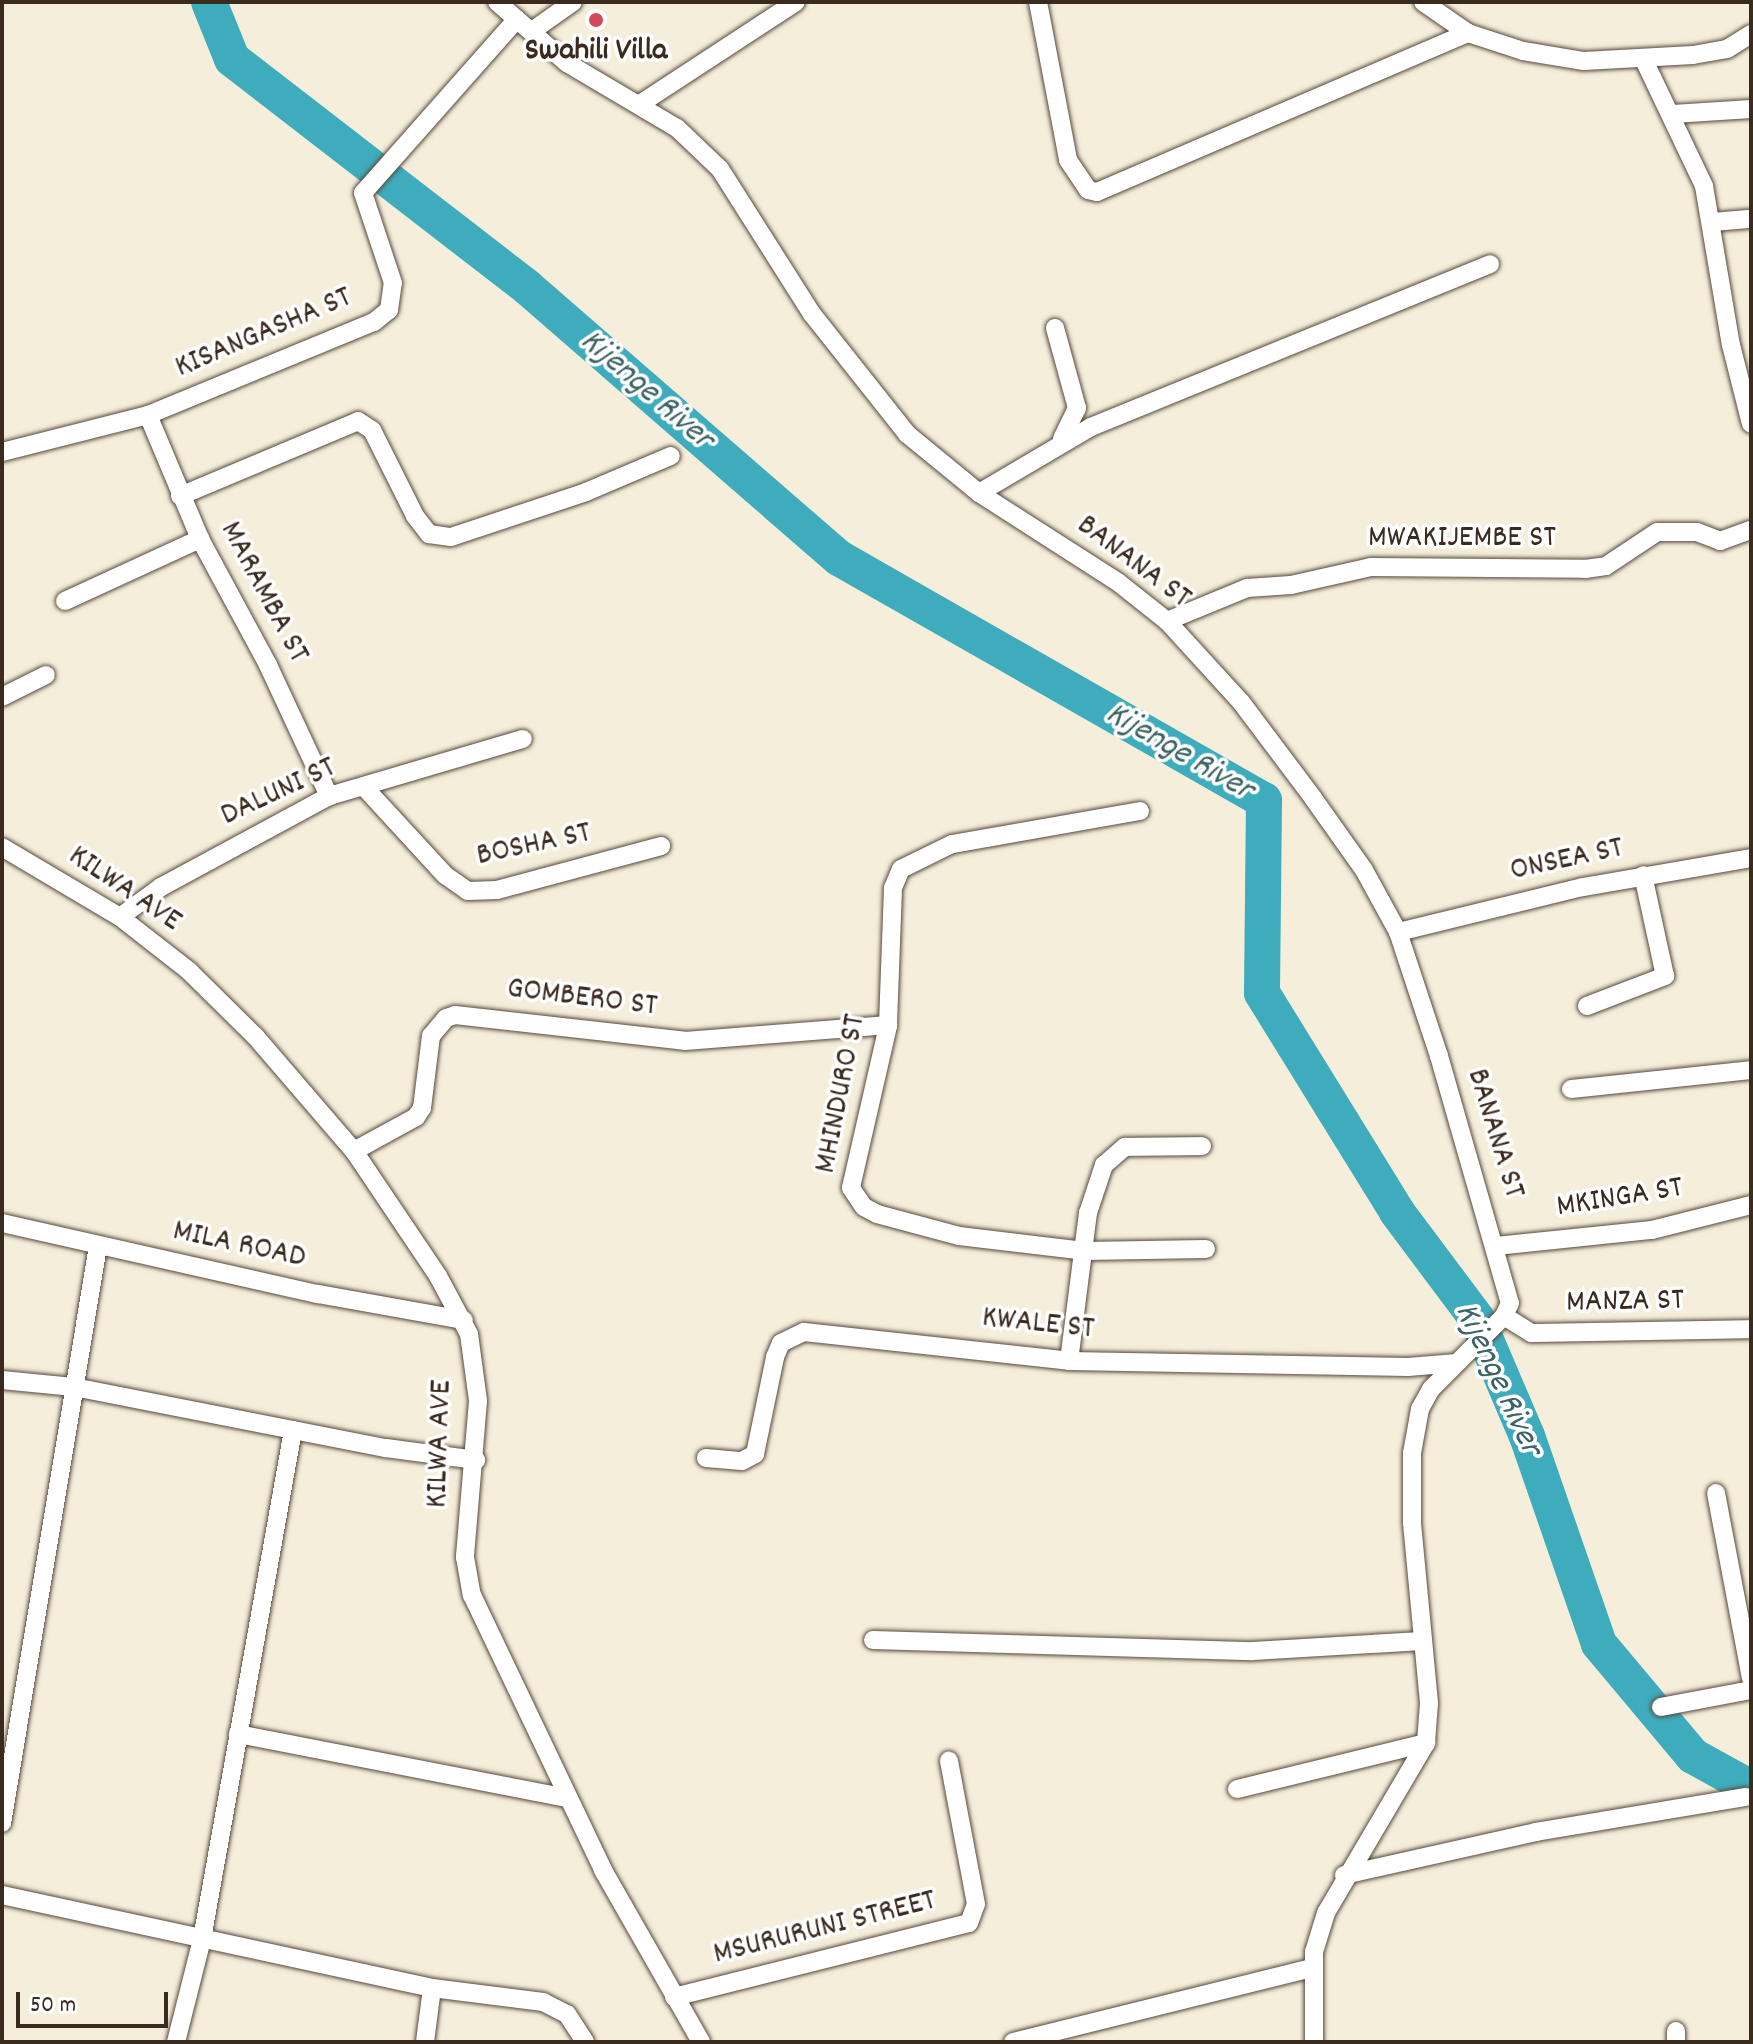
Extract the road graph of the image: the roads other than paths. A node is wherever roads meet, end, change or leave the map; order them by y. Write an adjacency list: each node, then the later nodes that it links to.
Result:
1 (497, 2): 6 (street, BANANA ST)
2 (573, 2): 7 (street)
3 (796, 2): 11 (street)
4 (1038, 2): 8 (street)
5 (1423, 2): 8 (street)
6 (517, 19): 7 (street, BANANA ST); 18 (street, KISANGASHA ST)
7 (532, 31): 11 (street, BANANA ST)
8 (1468, 33): 10 (street)
9 (1751, 34): 10 (street)
10 (1643, 58): 13 (street)
11 (640, 104): 23 (street, BANANA ST)
12 (1751, 109): 13 (street)
13 (1673, 114): 15 (street)
14 (1751, 219): 15 (street)
15 (1713, 222): 19 (street)
16 (1490, 264): 20 (street)
17 (1055, 328): 20 (street)
18 (148, 415): 21 (street, KISANGASHA ST); 24 (street, MARAMBA ST)
19 (1751, 424)
20 (1060, 442): 23 (street)
21 (2, 452)
22 (671, 456): 24 (street)
23 (979, 493): 28 (street, BANANA ST)
24 (180, 496): 26 (street, MARAMBA ST)
25 (1751, 530): 28 (street, MWAKIJEMBE ST)
26 (200, 539): 27 (street); 33 (street, MARAMBA ST)
27 (65, 601)
28 (1167, 621): 40 (street, BANANA ST)
29 (46, 675): 30 (street)
30 (2, 697)
31 (523, 739): 32 (street, DALUNI ST)
32 (365, 788): 33 (street, DALUNI ST); 35 (street, BOSHA ST)
33 (329, 796): 39 (street, DALUNI ST)
34 (1140, 811): 42 (street, MHINDURO ST)
35 (661, 846)
36 (2, 847): 39 (street, KILWA AVE)
37 (1751, 858): 38 (street, ONSEA ST)
38 (1643, 875): 40 (street, ONSEA ST); 41 (street)
39 (120, 917): 46 (street, KILWA AVE)
40 (1398, 932): 50 (street, BANANA ST)
41 (1587, 1006)
42 (888, 1025): 46 (street, GOMBERO ST); 52 (street, MHINDURO ST)
43 (1751, 1070): 44 (street)
44 (1571, 1089)
45 (1202, 1146): 52 (street)
46 (354, 1151): 53 (street, KILWA AVE)
47 (1751, 1205): 50 (street, MKINGA ST)
48 (2, 1223): 49 (street, MILA ROAD)
49 (98, 1246): 53 (street, MILA ROAD); 59 (street)
50 (1496, 1246): 54 (street, BANANA ST)
51 (1206, 1249): 52 (street, MHINDURO ST)
52 (1084, 1251): 56 (street)
53 (464, 1320): 62 (street, KILWA AVE)
54 (1500, 1320): 55 (street, MANZA ST); 57 (street)
55 (1751, 1329)
56 (1069, 1361): 57 (street, KWALE ST); 61 (street, KWALE ST)
57 (1457, 1363): 66 (street)
58 (2, 1380): 59 (street)
59 (74, 1387): 60 (street); 76 (street)
60 (293, 1430): 62 (street); 70 (street)
61 (706, 1458)
62 (476, 1460): 75 (street, KILWA AVE)
63 (1716, 1493): 64 (street)
64 (1748, 1638): 67 (street)
65 (873, 1640): 66 (street)
66 (1422, 1641): 71 (street)
67 (1751, 1679)
68 (1751, 1690): 69 (street)
69 (1661, 1707)
70 (238, 1734): 75 (street); 79 (street)
71 (1426, 1743): 73 (street); 77 (street)
72 (949, 1761): 82 (street, MSURURUNI STREET)
73 (1237, 1789)
74 (1746, 1797): 77 (street)
75 (568, 1798): 82 (street, KILWA AVE)
76 (2, 1823)
77 (1344, 1875): 80 (street)
78 (2, 1895): 79 (street)
79 (202, 1939): 81 (street); 83 (street)
80 (1312, 1968): 87 (street); 88 (street)
81 (432, 1988): 84 (street); 85 (street)
82 (674, 1997): 86 (street, KILWA AVE)
83 (176, 2042)
84 (425, 2042)
85 (585, 2042)
86 (701, 2042)
87 (1013, 2042)
88 (1314, 2042)

